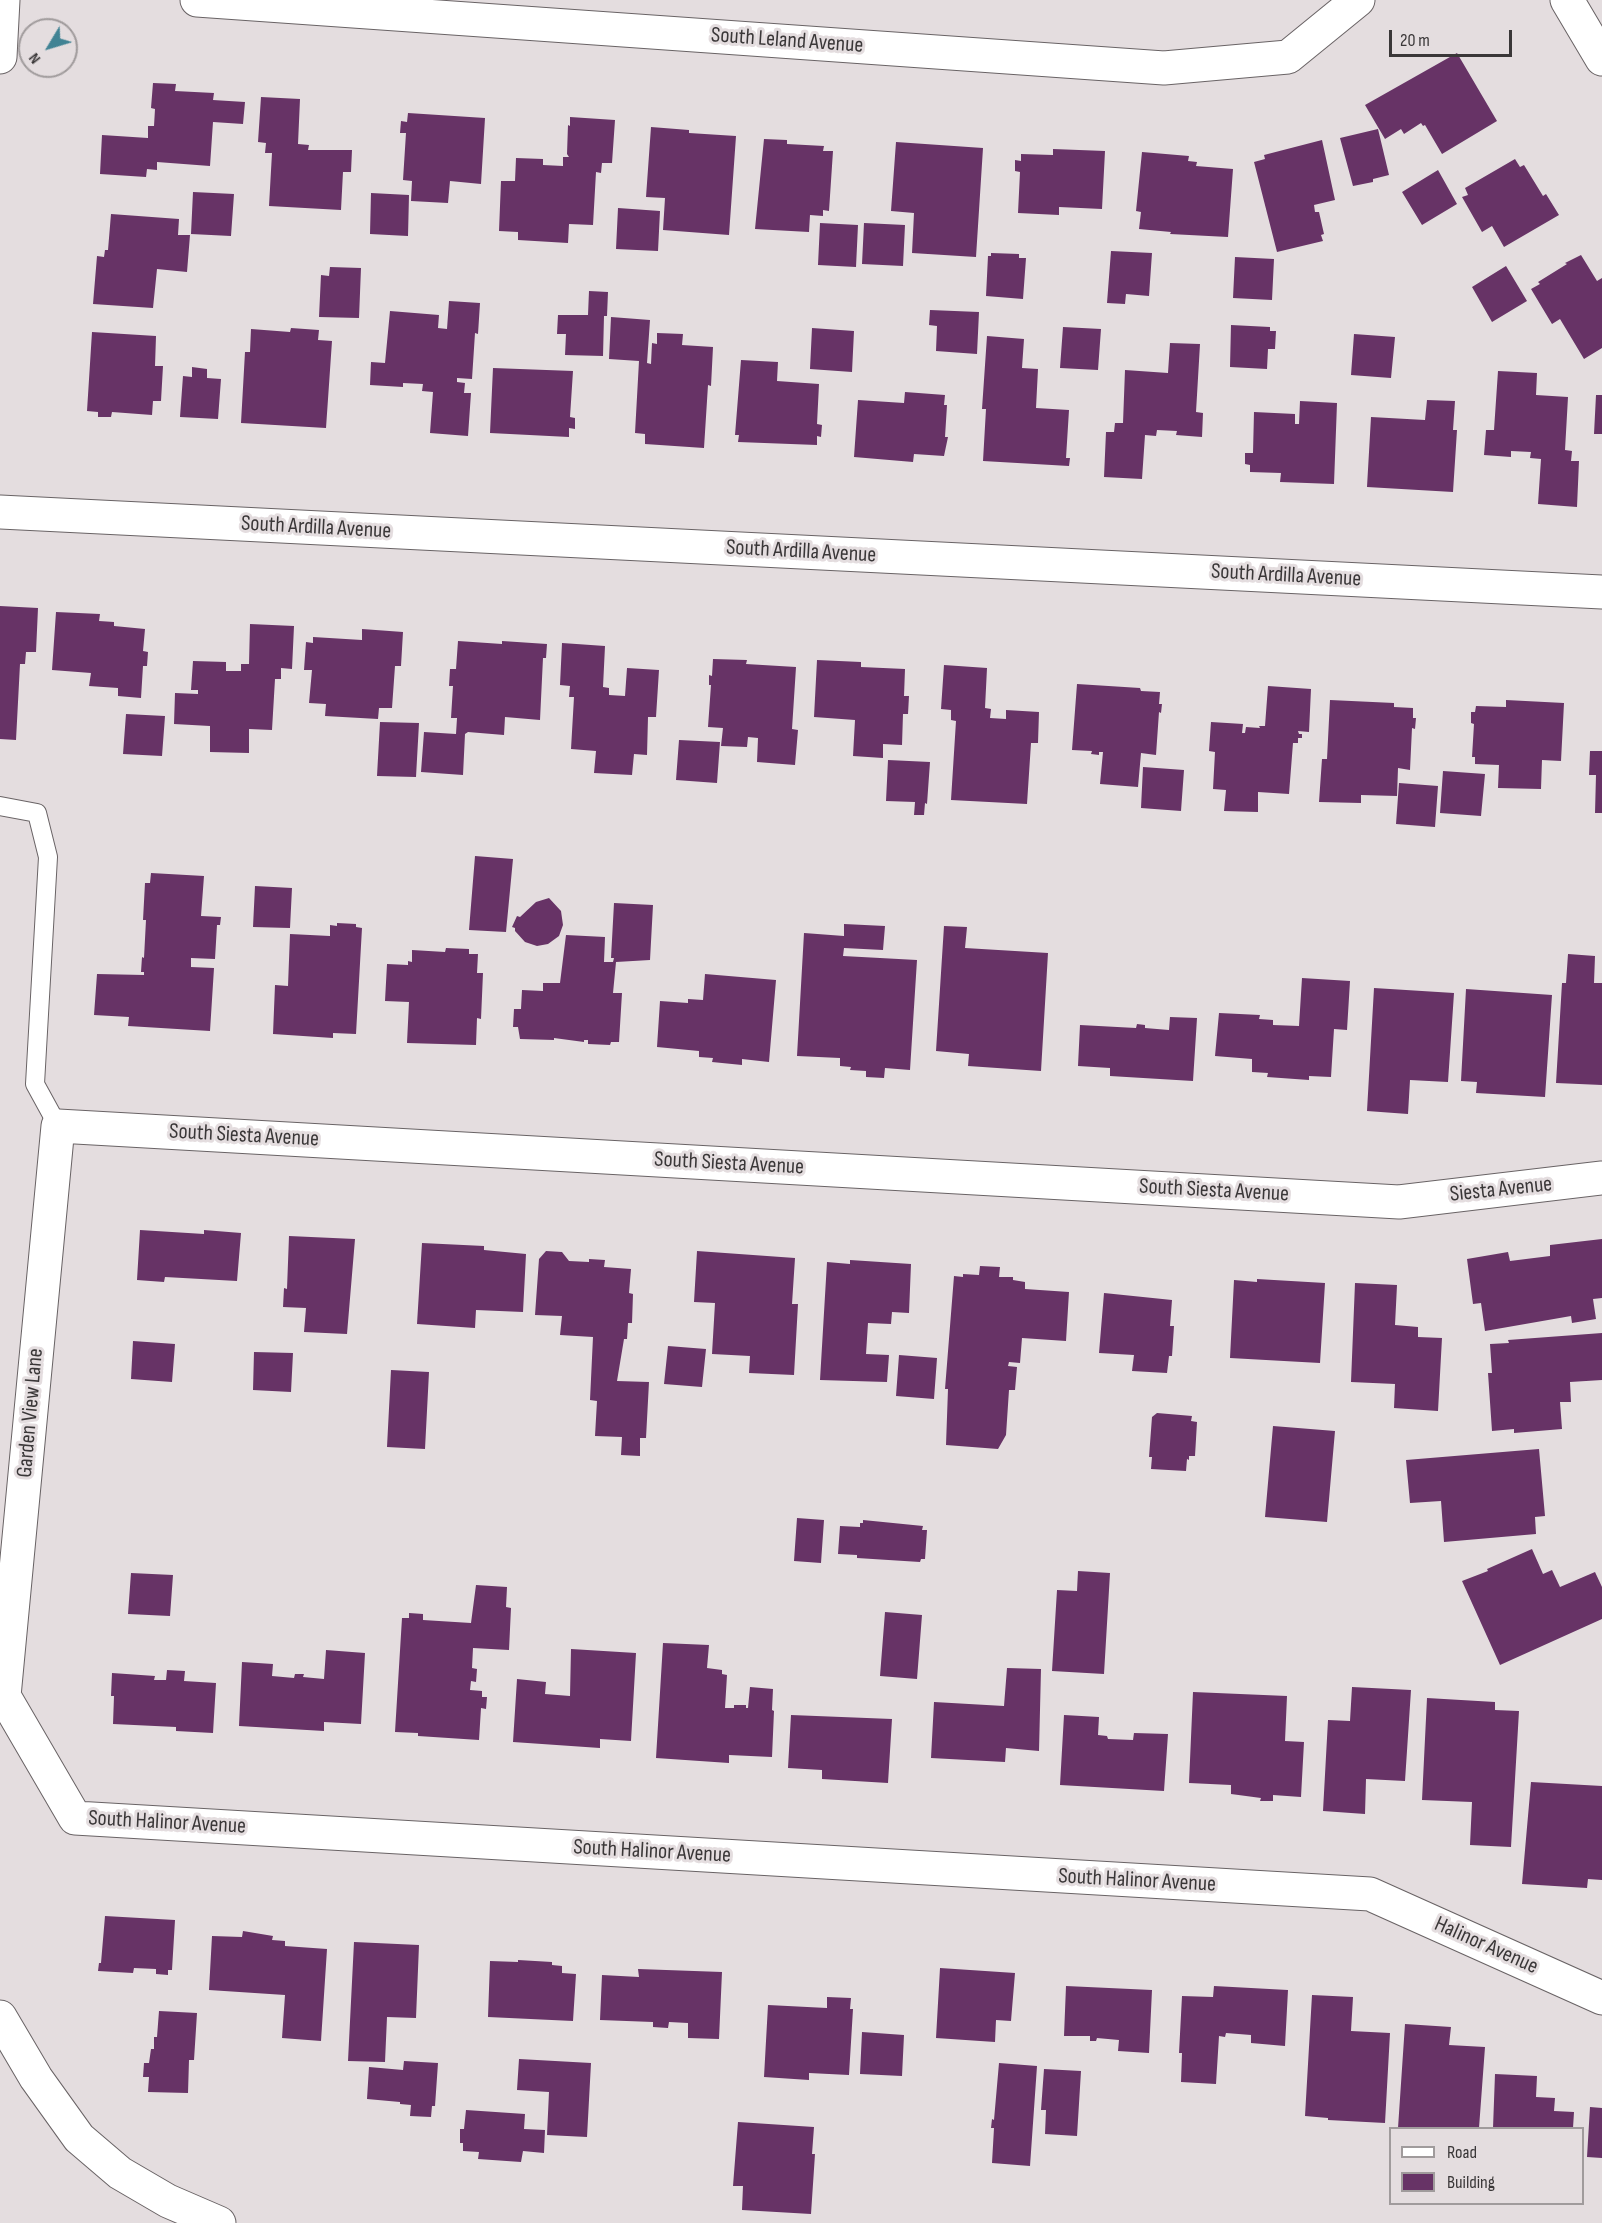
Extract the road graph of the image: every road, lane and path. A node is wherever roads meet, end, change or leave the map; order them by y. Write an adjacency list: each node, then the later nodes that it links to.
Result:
1 (3, 0): 5 (street)
2 (197, 0): 3 (street, South Leland Avenue)
3 (1358, 0)
4 (1567, 0): 6 (street)
5 (0, 57)
6 (1602, 59)
7 (0, 512): 8 (street, South Ardilla Avenue)
8 (1602, 592)
9 (0, 806): 10 (lane)
10 (58, 1126): 12 (street, South Siesta Avenue); 13 (street, Garden View Lane)
11 (1602, 1178): 12 (street, Siesta Avenue)
12 (1399, 1202)
13 (2, 1697): 14 (street, South Halinor Avenue)
14 (1370, 1894): 15 (street, Halinor Avenue)
15 (1602, 1998)
16 (0, 2017): 17 (street)
17 (219, 2223)

